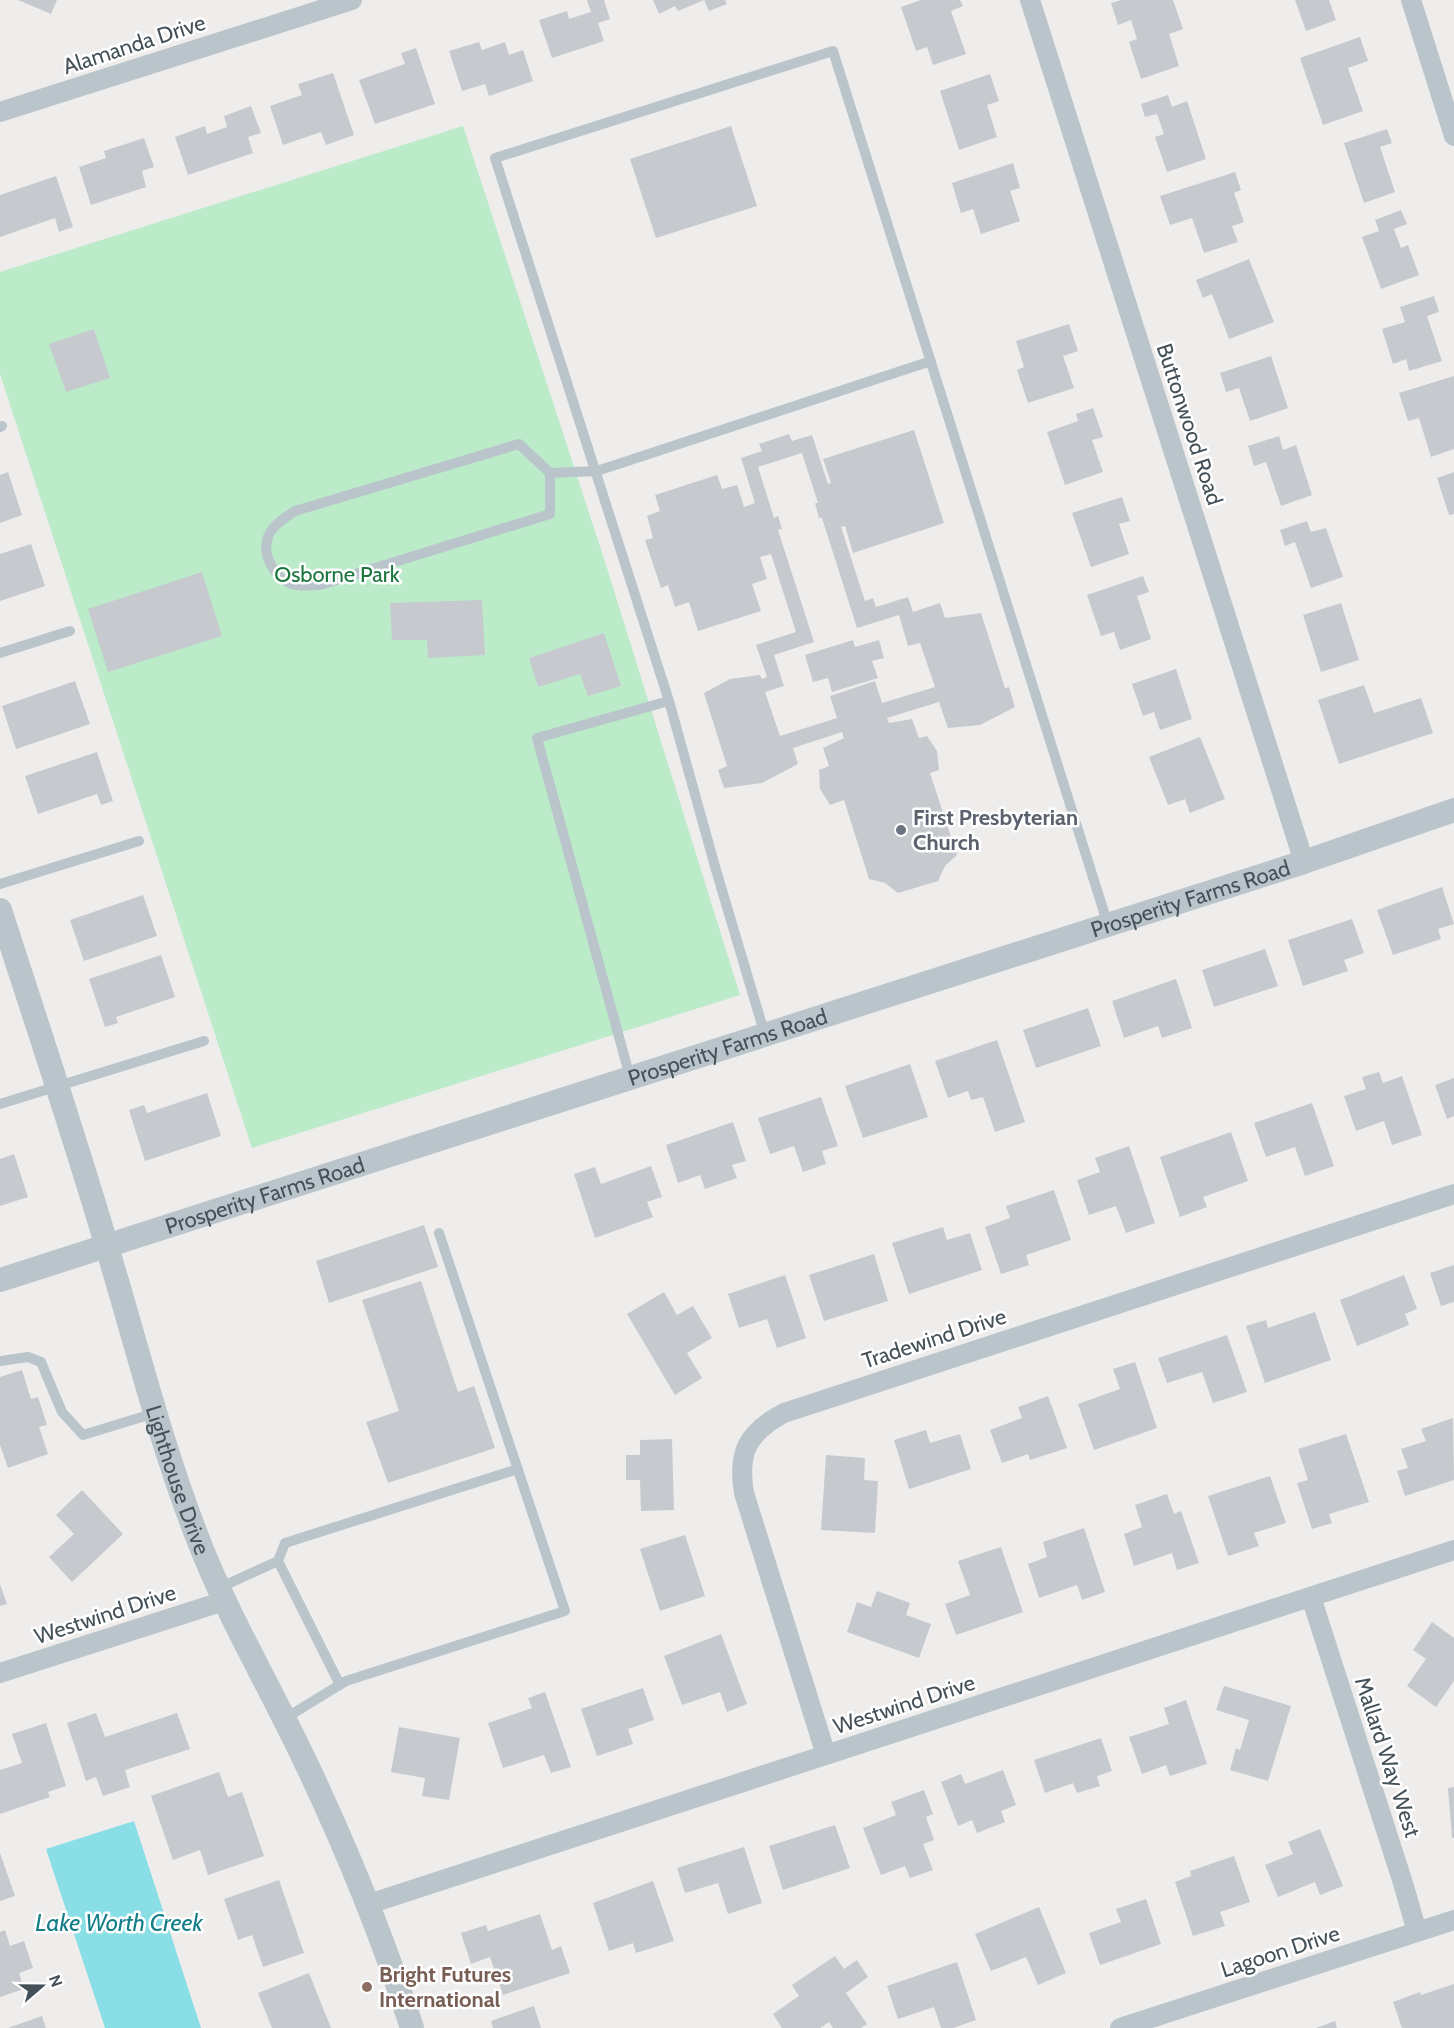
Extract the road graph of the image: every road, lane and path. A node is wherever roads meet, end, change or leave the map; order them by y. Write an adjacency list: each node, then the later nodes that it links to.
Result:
1 (352, 0): 4 (street, Alamanda Drive)
2 (1030, 0): 14 (street, Buttonwood Road)
3 (1411, 0): 5 (street)
4 (0, 112)
5 (1454, 136)
6 (931, 361): 7 (lane); 7 (lane); 17 (lane)
7 (597, 471): 8 (lane); 11 (lane)
8 (550, 473): 8 (lane)
9 (70, 631): 10 (lane)
10 (0, 653)
11 (669, 701): 18 (lane); 20 (lane)
12 (1454, 810): 14 (street, Prosperity Farms Road)
13 (139, 841): 15 (lane)
14 (1304, 862): 17 (street, Prosperity Farms Road)
15 (0, 884)
16 (0, 910): 21 (street, Lighthouse Drive)
17 (1108, 925): 18 (street, Prosperity Farms Road)
18 (765, 1035): 20 (street, Prosperity Farms Road)
19 (204, 1041): 21 (lane)
20 (630, 1077): 25 (street, Prosperity Farms Road)
21 (57, 1086): 22 (lane); 25 (street, Lighthouse Drive)
22 (0, 1104)
23 (1454, 1194): 37 (street, Tradewind Drive)
24 (439, 1233): 29 (lane)
25 (107, 1245): 26 (street, Prosperity Farms Road); 28 (street, Lighthouse Drive)
26 (0, 1280)
27 (0, 1361): 28 (lane)
28 (155, 1413): 32 (street, Lighthouse Drive)
29 (518, 1468): 31 (lane); 35 (lane)
30 (1454, 1550): 33 (street, Westwind Drive)
31 (278, 1561): 32 (lane); 35 (lane)
32 (221, 1595): 34 (street, Westwind Drive); 36 (street, Lighthouse Drive)
33 (1311, 1597): 37 (street, Westwind Drive); 40 (street, Mallard Way West)
34 (0, 1673)
35 (340, 1685): 36 (lane)
36 (283, 1719): 38 (street, Lighthouse Drive)
37 (826, 1755): 38 (street, Westwind Drive)
38 (369, 1904): 41 (street, Lighthouse Drive)
39 (1454, 1920): 40 (street, Lagoon Drive)
40 (1417, 1932): 42 (street, Lagoon Drive)
41 (412, 2028)
42 (1120, 2028)

